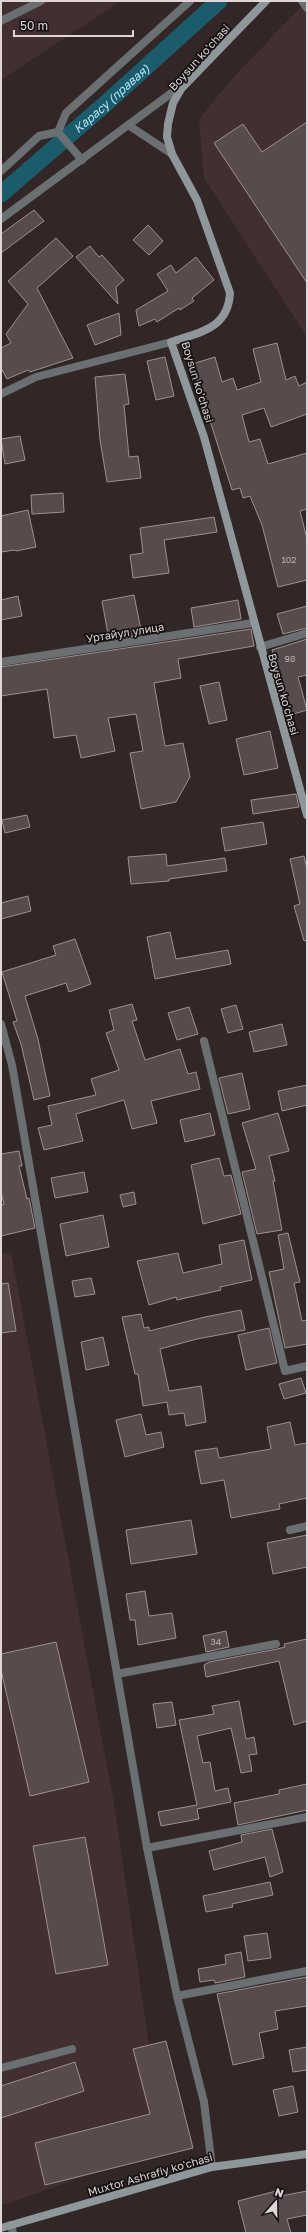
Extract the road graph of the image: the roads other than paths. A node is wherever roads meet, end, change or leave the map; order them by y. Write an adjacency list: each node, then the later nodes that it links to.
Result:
1 (41, 1): 6 (street)
2 (190, 1): 9 (street)
3 (266, 1): 7 (street, Boysun ko'chasi)
4 (302, 1): 5 (street)
5 (307, 8)
6 (1, 21)
7 (192, 78): 8 (street); 10 (street, Boysun ko'chasi)
8 (128, 125): 10 (street); 11 (street)
9 (58, 132): 11 (street); 12 (street)
10 (172, 154): 14 (street, Boysun ko'chasi)
11 (82, 160): 13 (street)
12 (1, 171)
13 (1, 219)
14 (171, 342): 15 (street); 16 (street, Boysun ko'chasi)
15 (1, 394)
16 (253, 623): 18 (street, Boysun ko'chasi); 19 (street, Уртайул улица)
17 (307, 633): 18 (street)
18 (260, 647): 20 (street, Boysun ko'chasi)
19 (1, 662)
20 (307, 815)
21 (1, 1024): 27 (street)
22 (204, 1041): 23 (street)
23 (307, 1366)
24 (307, 1526): 25 (street)
25 (290, 1530)
26 (276, 1644): 27 (street)
27 (117, 1674): 29 (street)
28 (307, 1817): 29 (street)
29 (147, 1848): 31 (street)
30 (307, 1971): 31 (street)
31 (177, 1996): 35 (street)
32 (72, 2049): 33 (street)
33 (1, 2068)
34 (307, 2154): 35 (street, Muxtor Ashrafiy ko'chasi)
35 (212, 2167): 37 (street, Muxtor Ashrafiy ko'chasi)
36 (1, 2228): 37 (street, Muxtor Ashrafiy ko'chasi)
37 (12, 2229)

